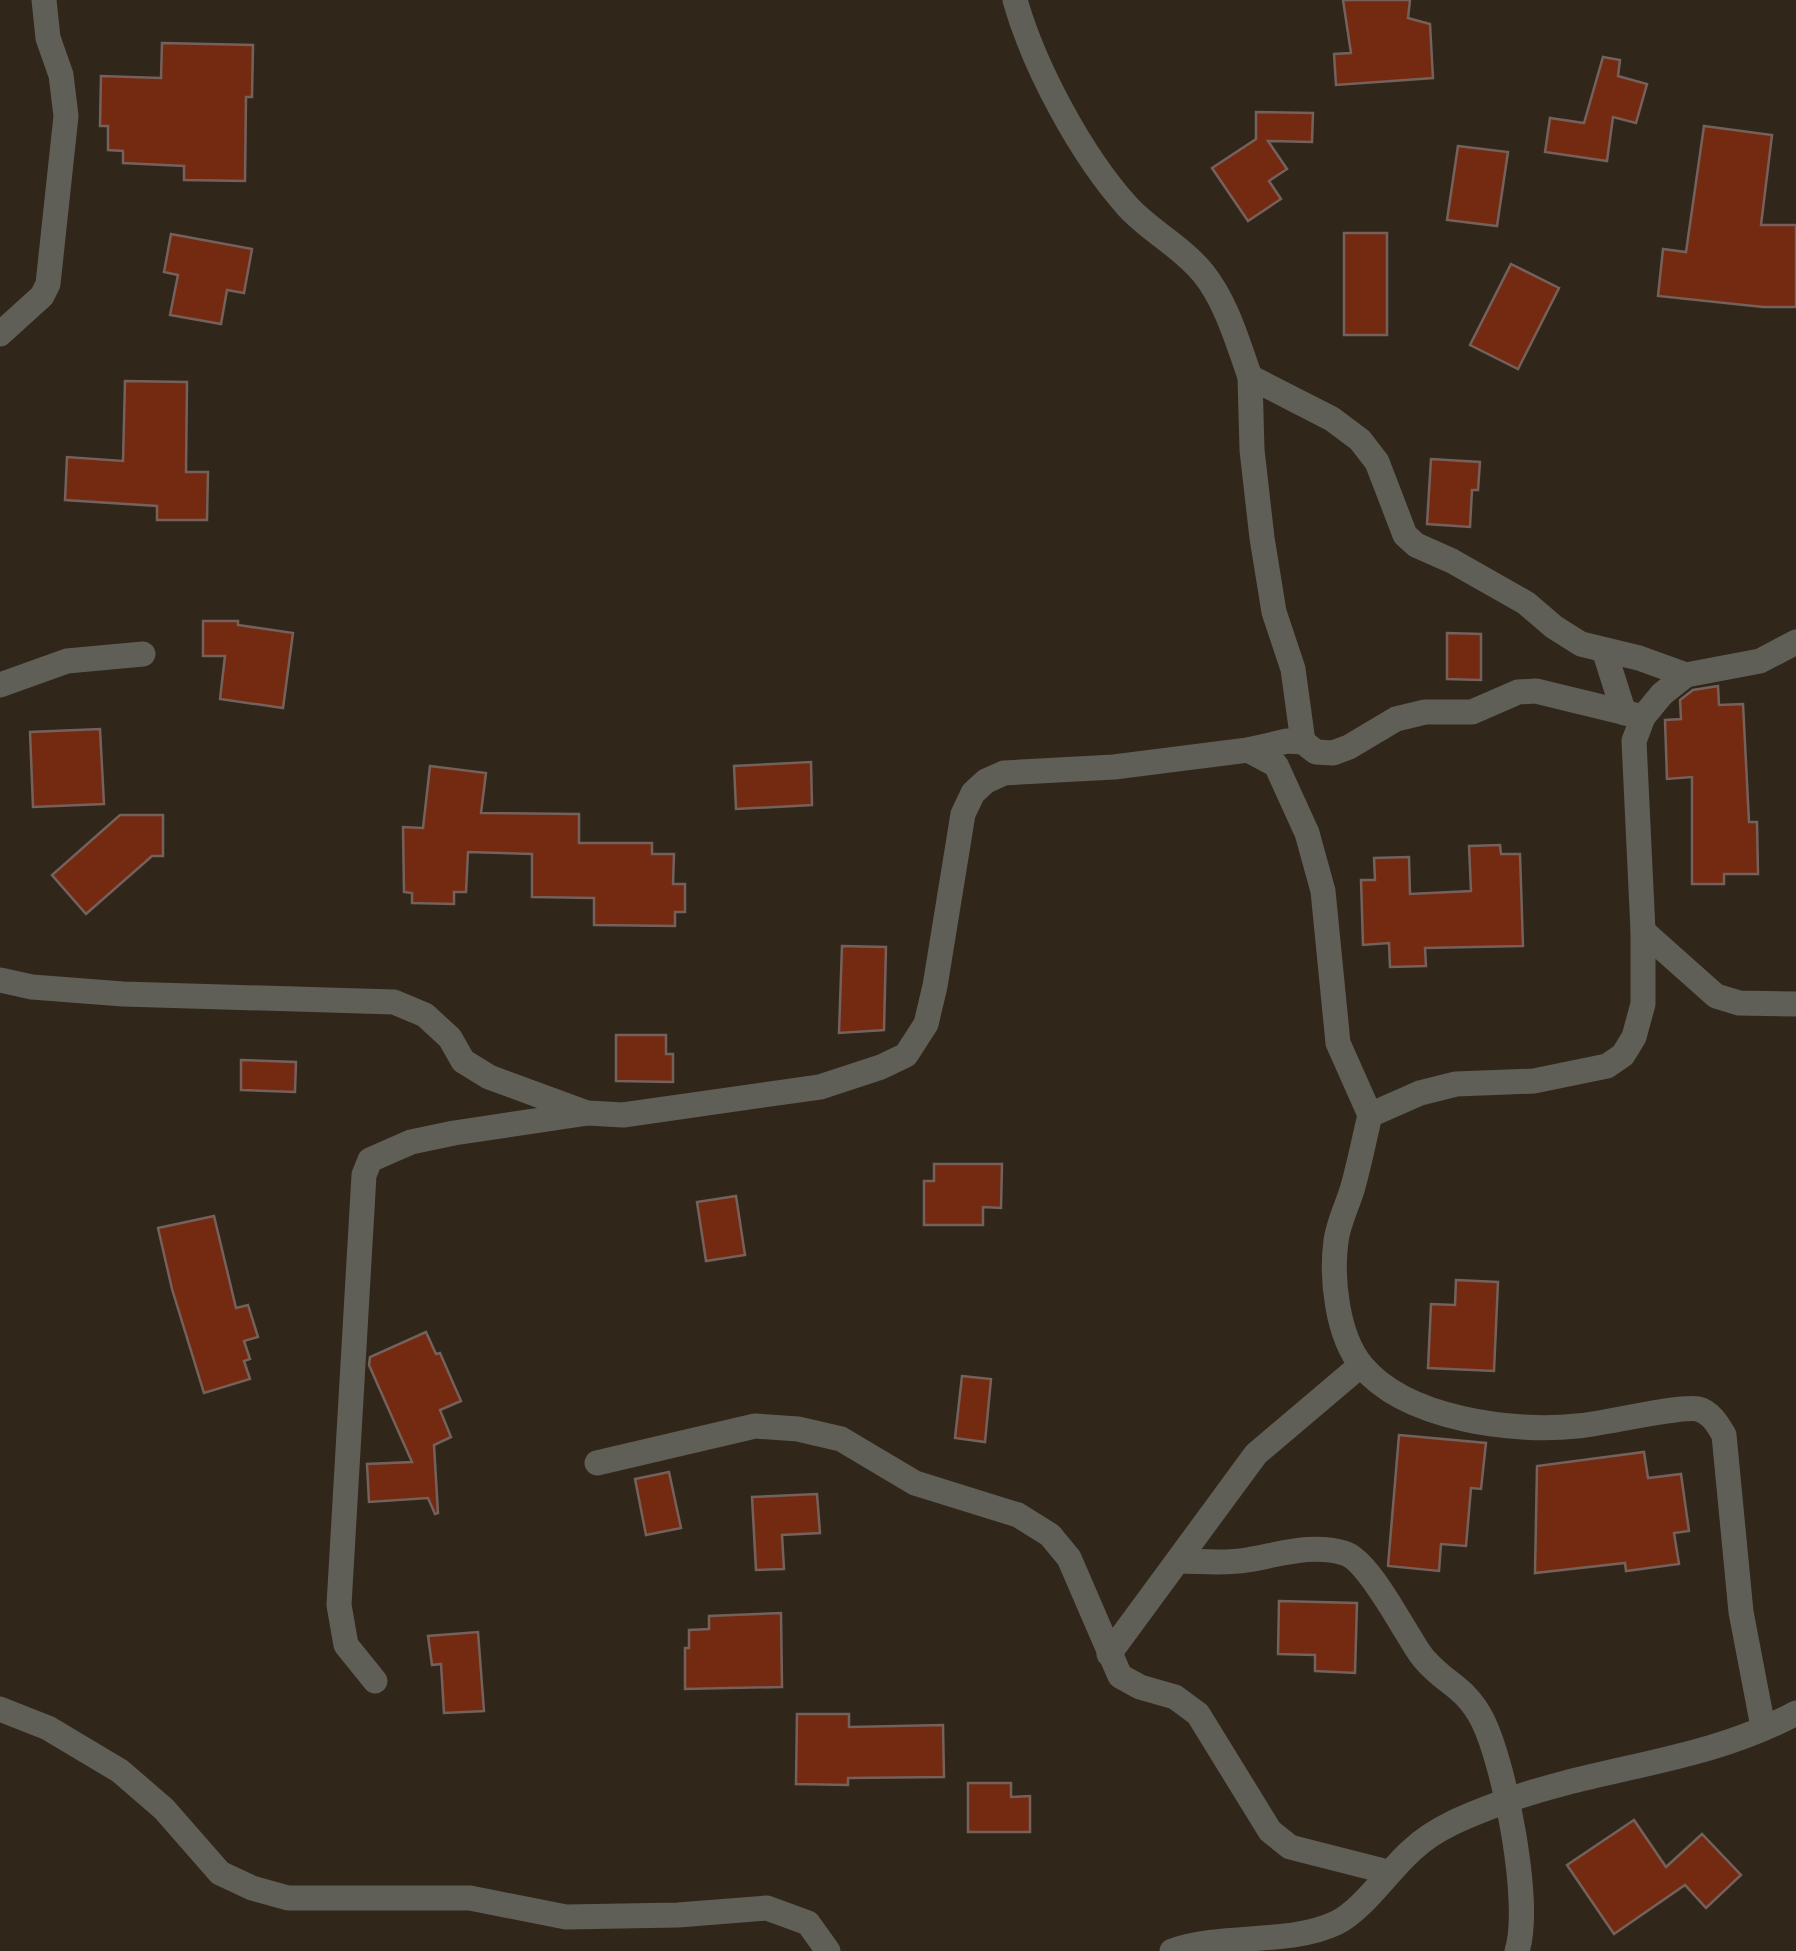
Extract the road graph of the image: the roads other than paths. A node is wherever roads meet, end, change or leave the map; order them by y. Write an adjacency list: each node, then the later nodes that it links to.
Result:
1 (44, 0): 3 (street)
2 (1015, 0): 4 (street)
3 (0, 334)
4 (1250, 377): 6 (street); 11 (street)
5 (1796, 642): 8 (street)
6 (1604, 650): 8 (street); 10 (street)
7 (143, 654): 9 (street)
8 (1686, 675): 10 (street)
9 (0, 685)
10 (1634, 715): 11 (street); 13 (street)
11 (1303, 742): 12 (street)
12 (1248, 750): 16 (street); 17 (street)
13 (1643, 931): 15 (street); 17 (street)
14 (0, 980): 16 (street)
15 (1796, 1004)
16 (588, 1114): 22 (street)
17 (1370, 1115): 18 (street)
18 (1361, 1365): 20 (street); 25 (street)
19 (597, 1463): 21 (street)
20 (1178, 1561): 21 (street); 26 (street)
21 (1110, 1654): 27 (street)
22 (375, 1680)
23 (0, 1710): 28 (street)
24 (1796, 1713): 25 (street)
25 (1762, 1726): 26 (street)
26 (1508, 1800): 27 (street); 30 (street)
27 (1388, 1872): 29 (street)
28 (828, 1951)
29 (1172, 1951)
30 (1517, 1951)

